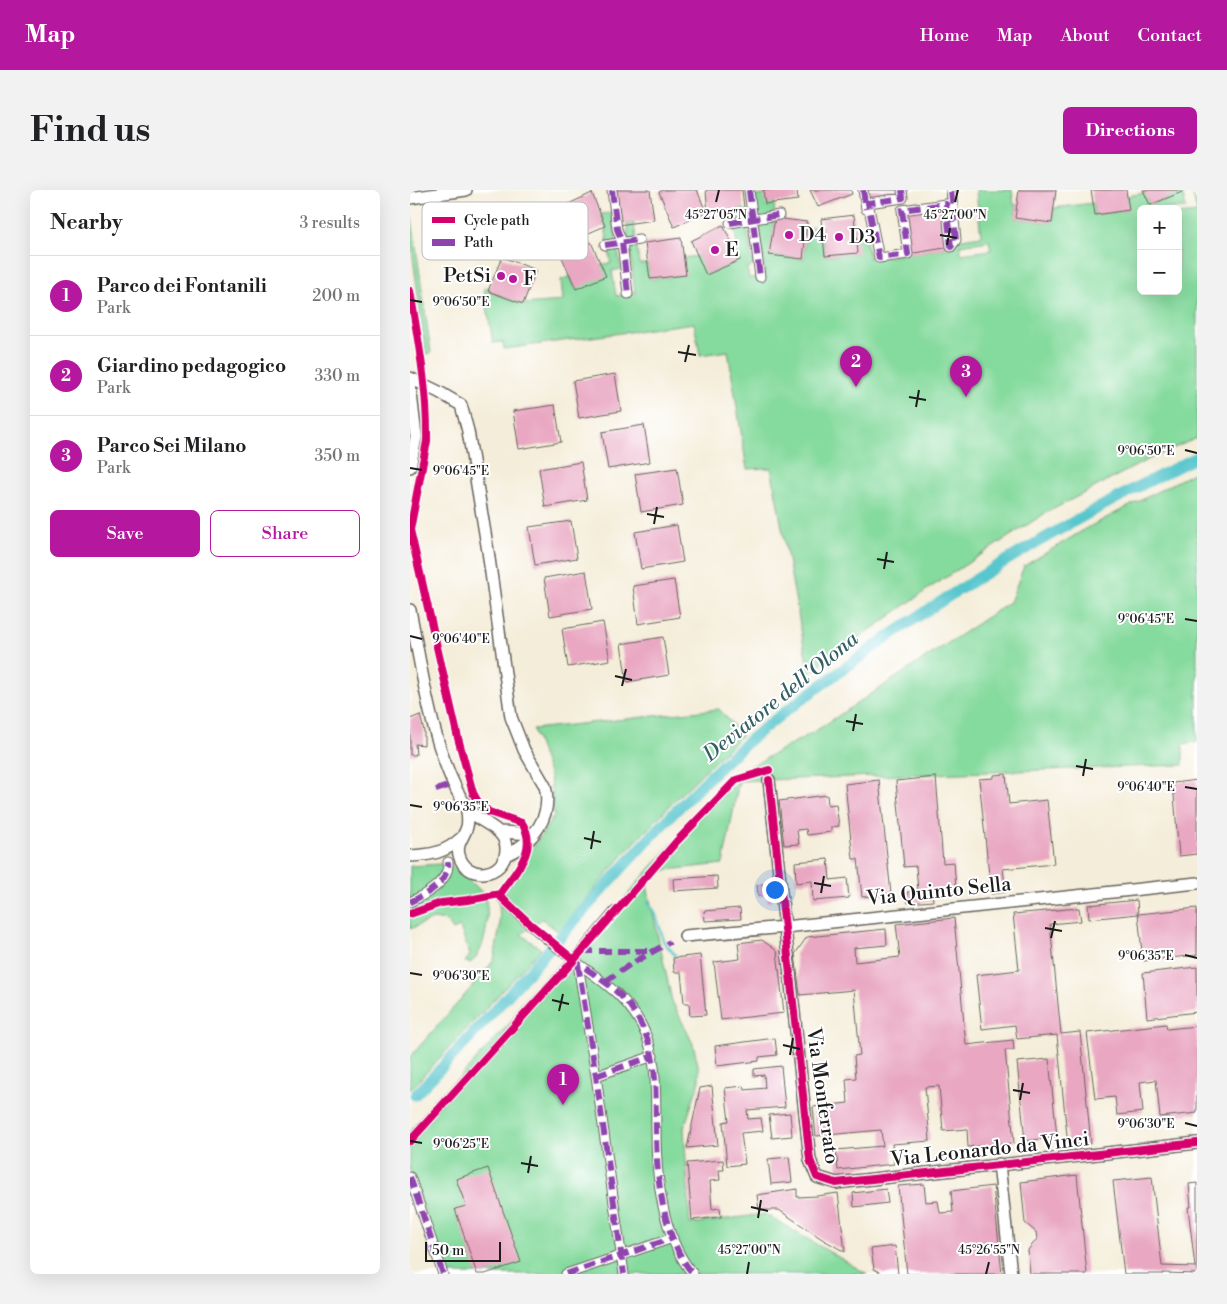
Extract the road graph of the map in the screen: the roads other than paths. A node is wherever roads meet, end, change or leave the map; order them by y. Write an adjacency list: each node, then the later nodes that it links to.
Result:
1 (466, 190): 7 (street)
2 (612, 190): 13 (street)
3 (749, 190): 9 (street)
4 (864, 190): 11 (street)
5 (902, 190): 6 (street)
6 (951, 190)
7 (410, 198)
8 (777, 216): 9 (street)
9 (752, 219): 10 (street); 12 (street)
10 (732, 223)
11 (875, 266)
12 (760, 277)
13 (628, 294)
14 (410, 378): 23 (street)
15 (410, 385): 16 (street)
16 (414, 434): 17 (street); 18 (street)
17 (410, 447)
18 (410, 467)
19 (410, 610): 21 (street)
20 (769, 780): 34 (street, Via Monferrato)
21 (466, 804): 22 (street); 24 (street)
22 (496, 830): 23 (street); 24 (street); 26 (street)
23 (534, 834): 26 (street)
24 (462, 836): 25 (street); 28 (street)
25 (433, 854): 27 (street); 28 (street)
26 (506, 855): 28 (street)
27 (410, 856)
28 (462, 861)
29 (448, 862): 32 (street)
30 (1197, 883): 34 (street, Via Quinto Sella)
31 (500, 894): 36 (street)
32 (410, 902)
33 (615, 911): 36 (street)
34 (785, 927): 35 (street, Via Quinto Sella); 43 (street, Via Monferrato)
35 (685, 936)
36 (576, 962): 37 (street); 38 (street); 39 (street)
37 (653, 1056): 38 (street); 44 (street)
38 (596, 1076): 45 (street)
39 (410, 1141)
40 (1197, 1143): 41 (street, Via Leonardo da Vinci)
41 (999, 1164): 43 (street, Via Leonardo da Vinci); 50 (street)
42 (410, 1177): 46 (street)
43 (817, 1177)
44 (673, 1238): 45 (street); 49 (street)
45 (621, 1256): 47 (street); 48 (street)
46 (443, 1274)
47 (566, 1274)
48 (624, 1274)
49 (693, 1274)
50 (1011, 1274)

